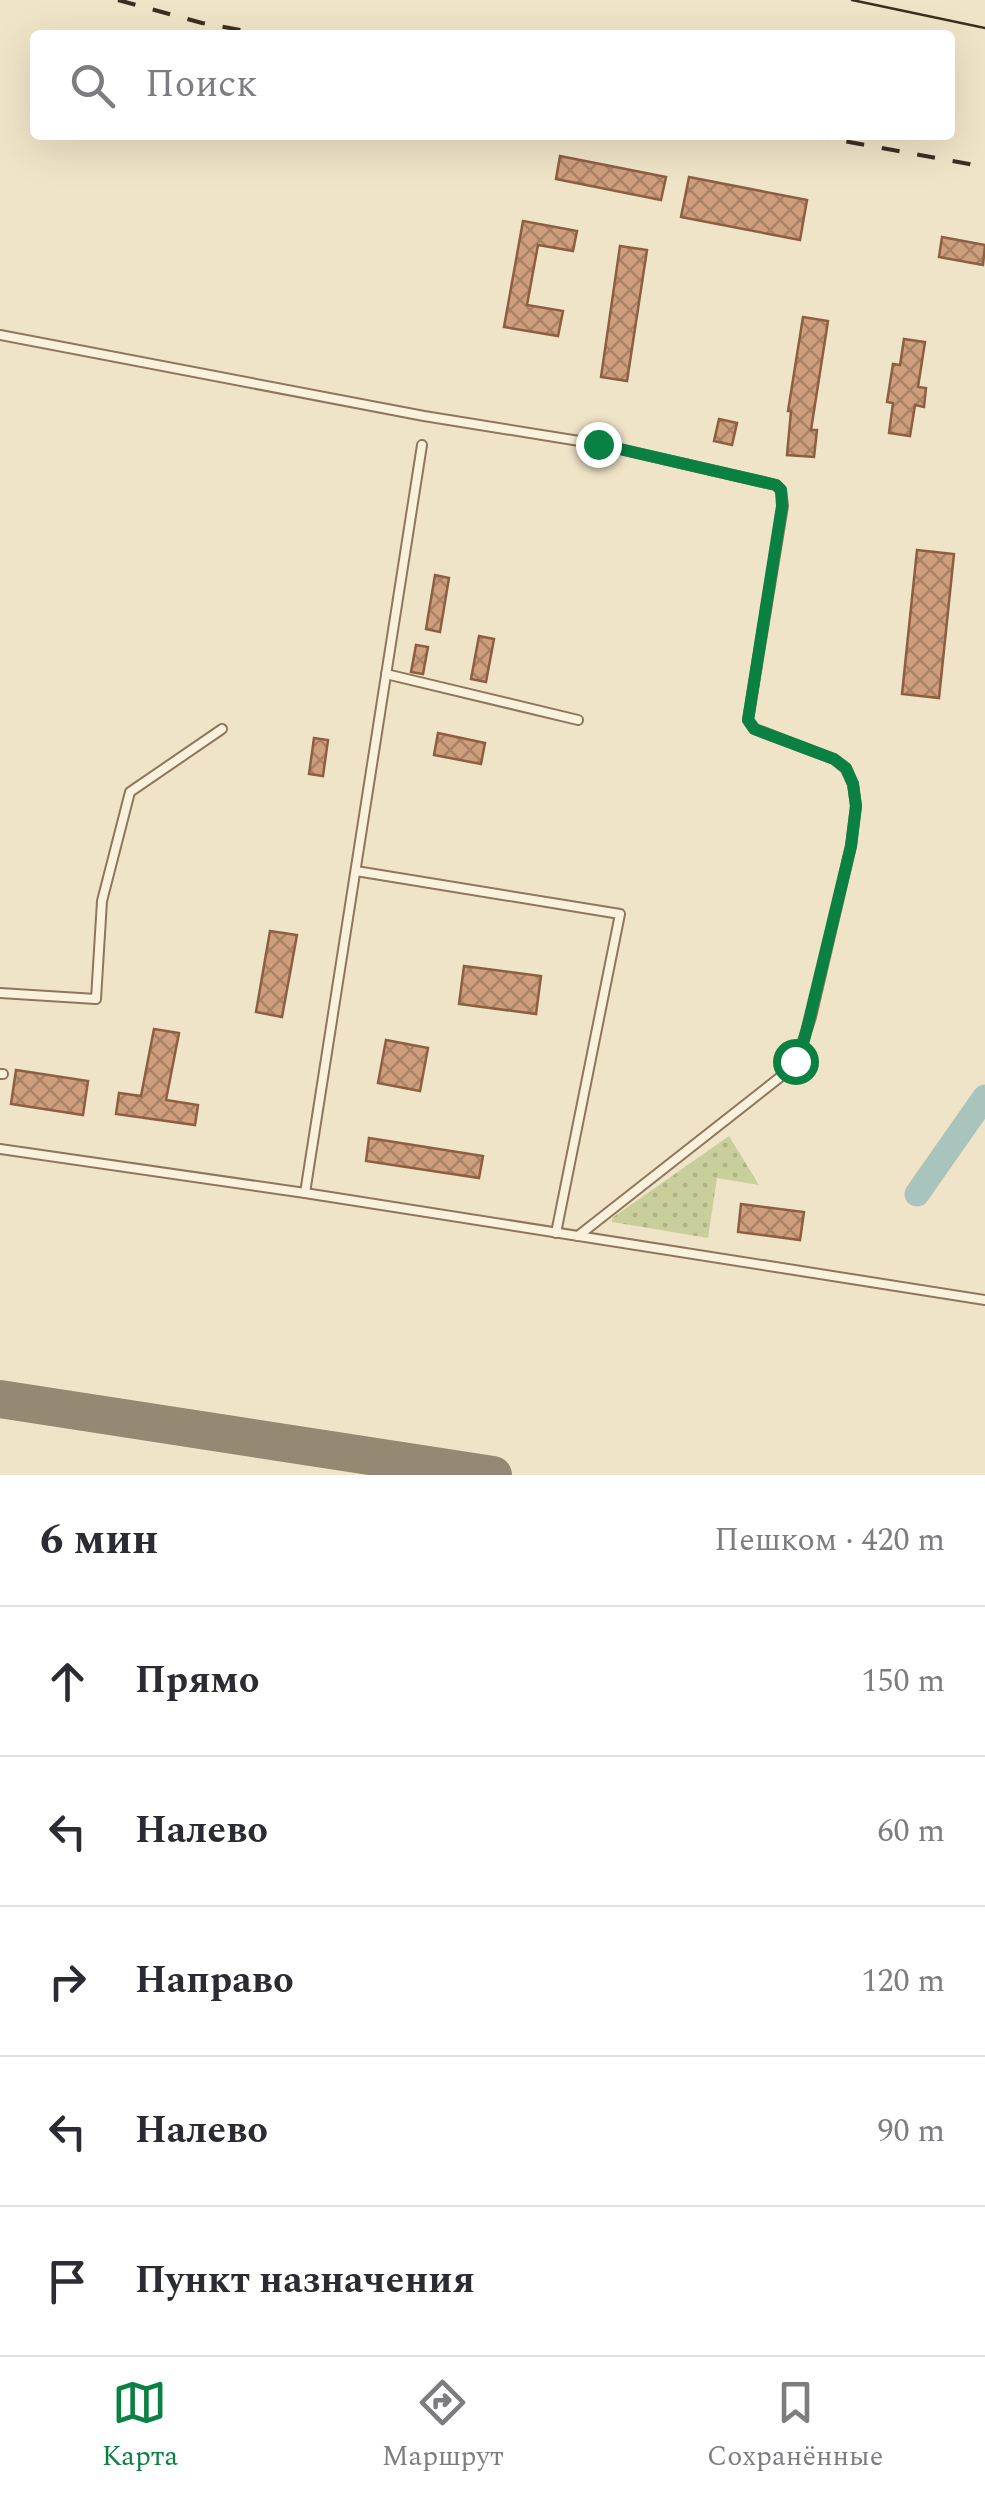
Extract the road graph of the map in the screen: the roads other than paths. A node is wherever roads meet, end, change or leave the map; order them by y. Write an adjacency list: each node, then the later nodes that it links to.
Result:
1 (0, 336): 11 (lane)
2 (422, 445): 3 (lane)
3 (386, 674): 4 (lane); 6 (lane)
4 (578, 720)
5 (222, 729): 7 (lane)
6 (356, 871): 9 (lane); 10 (lane)
7 (0, 993)
8 (0, 1149): 9 (lane)
9 (305, 1193): 10 (lane)
10 (556, 1232): 11 (lane)
11 (578, 1236): 12 (lane)
12 (985, 1300)

